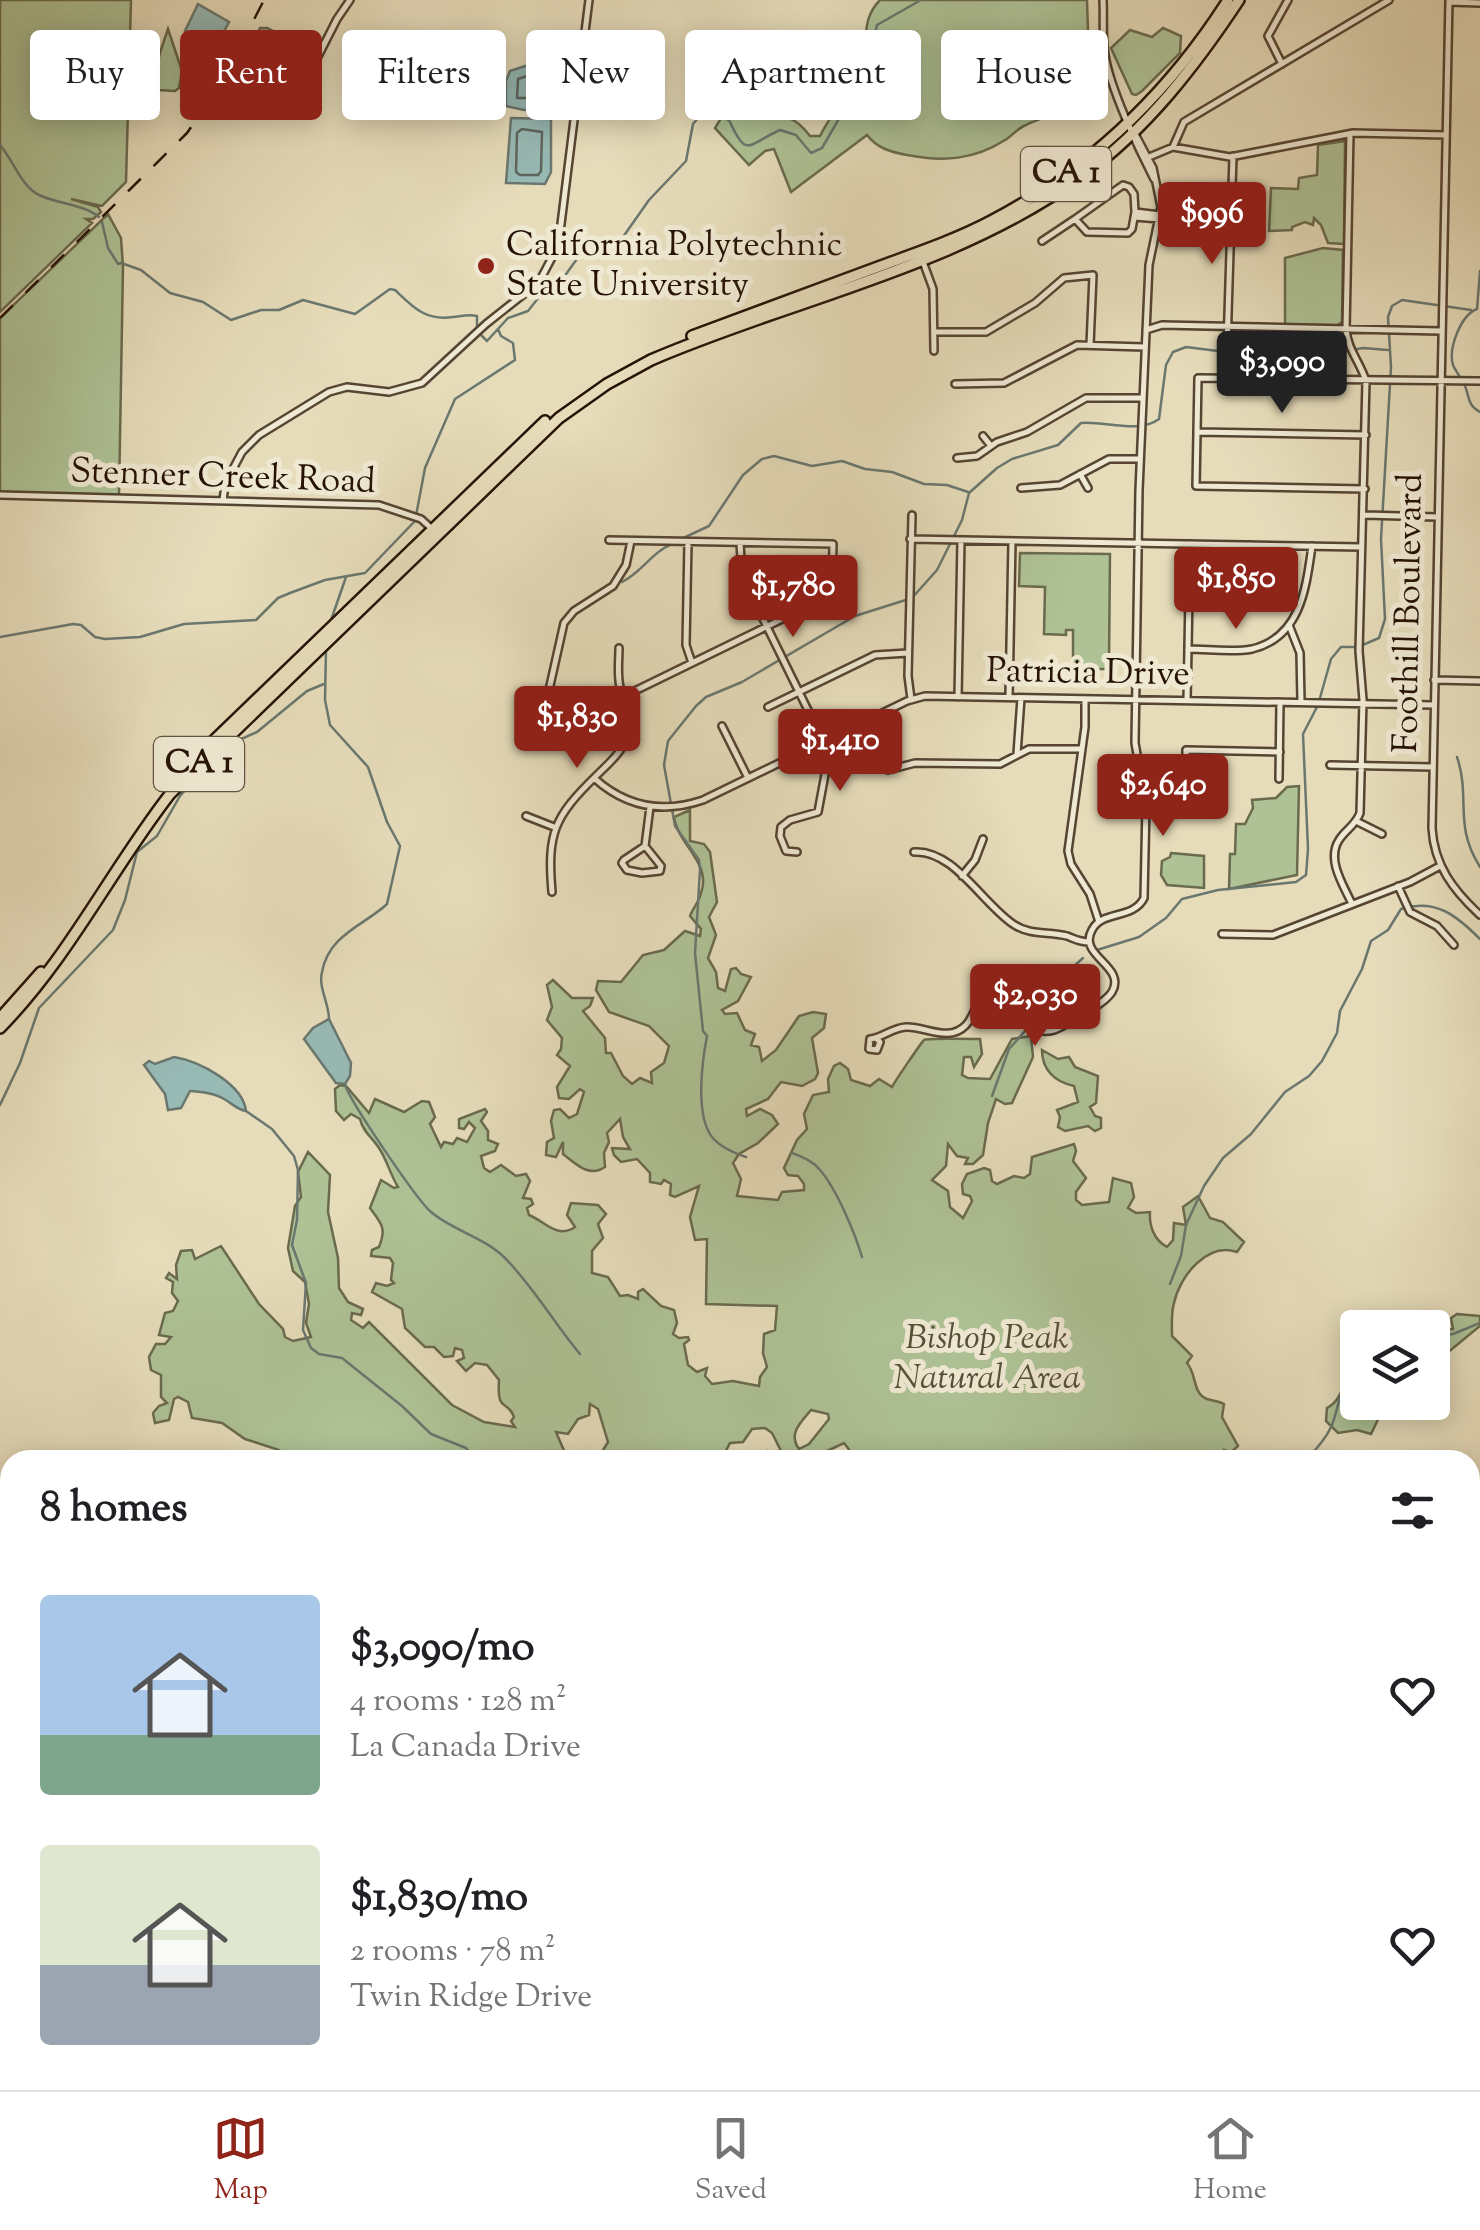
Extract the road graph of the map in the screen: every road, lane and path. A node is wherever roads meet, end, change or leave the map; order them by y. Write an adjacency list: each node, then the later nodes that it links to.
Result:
1 (350, 0): 10 (street)
2 (589, 0): 51 (street)
3 (1103, 0): 12 (street)
4 (1228, 0): 12 (highway, CA 1)
5 (1239, 0): 12 (highway, CA 1)
6 (1288, 0): 11 (street)
7 (1389, 0): 11 (street)
8 (1449, 1): 9 (street); 14 (street, Foothill Boulevard)
9 (1480, 3)
10 (322, 47)
11 (1282, 64): 15 (street)
12 (1131, 128): 17 (street); 18 (street); 23 (highway, CA 1)
13 (1350, 134): 14 (street); 16 (street); 28 (street)
14 (1446, 135): 29 (street, Foothill Boulevard)
15 (1172, 146): 16 (street); 17 (street)
16 (1233, 156): 26 (street)
17 (1148, 157): 18 (street)
18 (1158, 186): 20 (street)
19 (1135, 215): 20 (street); 21 (street); 21 (street)
20 (1160, 217): 27 (street)
21 (1075, 219): 22 (street)
22 (1042, 241)
23 (920, 255): 30 (street); 55 (highway, CA 1)
24 (1050, 276): 25 (street)
25 (1057, 282): 30 (street); 31 (street)
26 (1228, 327): 27 (street); 28 (street); 34 (street)
27 (1146, 330): 32 (street)
28 (1346, 330): 29 (street); 35 (street)
29 (1440, 331): 36 (street, Foothill Boulevard)
30 (934, 332): 33 (street)
31 (1090, 345): 32 (street); 38 (street)
32 (1144, 347): 39 (street)
33 (934, 352)
34 (1226, 379): 35 (street); 40 (street)
35 (1366, 380): 36 (street); 41 (street)
36 (1440, 380): 37 (street); 54 (street, Foothill Boulevard)
37 (1480, 380)
38 (955, 384)
39 (1142, 398): 43 (street); 45 (street)
40 (1197, 432): 41 (street); 49 (street)
41 (1366, 435): 49 (street)
42 (983, 436): 43 (street)
43 (991, 446): 44 (street)
44 (957, 458)
45 (1140, 459): 46 (street); 63 (street)
46 (1080, 474): 47 (street); 48 (street)
47 (1021, 488)
48 (1088, 488)
49 (1365, 489): 53 (street)
50 (0, 496): 51 (street, Stenner Creek Road)
51 (223, 502): 55 (street, Stenner Creek Road)
52 (912, 515): 56 (street)
53 (1364, 516): 54 (street); 67 (street)
54 (1437, 517): 75 (street, Foothill Boulevard)
55 (435, 531): 123 (highway, CA 1); 124 (highway, CA 1)
56 (910, 539): 58 (street); 73 (street)
57 (610, 540): 59 (street)
58 (961, 540): 60 (street); 79 (street)
59 (631, 541): 61 (street); 78 (street)
60 (1012, 541): 63 (street); 80 (street)
61 (688, 542): 62 (street); 74 (street)
62 (740, 543): 70 (street); 70 (street)
63 (1139, 543): 64 (street); 84 (street)
64 (1190, 544): 65 (street); 72 (street)
65 (1250, 545): 66 (street); 68 (street)
66 (1312, 546): 67 (street); 69 (street)
67 (1361, 547): 88 (street)
68 (1250, 586)
69 (1288, 625): 72 (street); 87 (street)
70 (767, 626): 74 (street); 77 (street)
71 (619, 648): 78 (street)
72 (1188, 648): 85 (street)
73 (908, 653): 77 (street); 82 (street)
74 (692, 663): 78 (street)
75 (1434, 680): 76 (street); 89 (street, Foothill Boulevard)
76 (1480, 681)
77 (799, 692): 90 (street); 92 (street)
78 (624, 696): 101 (street)
79 (958, 696): 80 (street, Patricia Drive); 82 (street, Patricia Drive)
80 (1009, 698): 81 (street, Patricia Drive)
81 (1021, 698): 83 (street, Patricia Drive); 95 (street)
82 (911, 699): 92 (street, Patricia Drive)
83 (1086, 699): 84 (street, Patricia Drive); 93 (street)
84 (1136, 700): 85 (street, Patricia Drive); 119 (street)
85 (1187, 700): 86 (street, Patricia Drive)
86 (1280, 702): 87 (street, Patricia Drive); 94 (street)
87 (1301, 702): 88 (street, Patricia Drive)
88 (1363, 704): 89 (street, Patricia Drive); 97 (street)
89 (1434, 705): 98 (street, Foothill Boulevard)
90 (768, 707)
91 (722, 726): 102 (street)
92 (823, 742): 102 (street, Patricia Drive); 111 (street)
93 (1082, 750): 95 (street); 119 (street)
94 (1280, 752): 100 (street); 103 (street)
95 (1016, 756): 99 (street)
96 (1330, 765): 97 (street)
97 (1361, 766): 98 (street); 106 (street)
98 (1432, 768): 113 (street, Foothill Boulevard)
99 (888, 770)
100 (1186, 777)
101 (594, 778): 104 (street); 107 (street)
102 (748, 778): 104 (street, Patricia Drive)
103 (1279, 779)
104 (650, 807): 110 (street)
105 (526, 816): 107 (street)
106 (1356, 822): 108 (street); 117 (street)
107 (554, 827): 116 (street)
108 (1382, 834)
109 (982, 839): 114 (street)
110 (645, 846): 110 (street)
111 (797, 852)
112 (914, 852): 114 (street)
113 (1440, 866): 115 (street); 118 (street)
114 (962, 876): 121 (street)
115 (1398, 886): 117 (street); 122 (street)
116 (552, 892)
117 (1352, 904): 120 (street)
118 (1480, 915)
119 (1100, 922): 121 (street)
120 (1222, 934)
121 (1089, 942): 125 (street)
122 (1454, 945)
123 (0, 1018)
124 (0, 1028)
125 (877, 1039)

